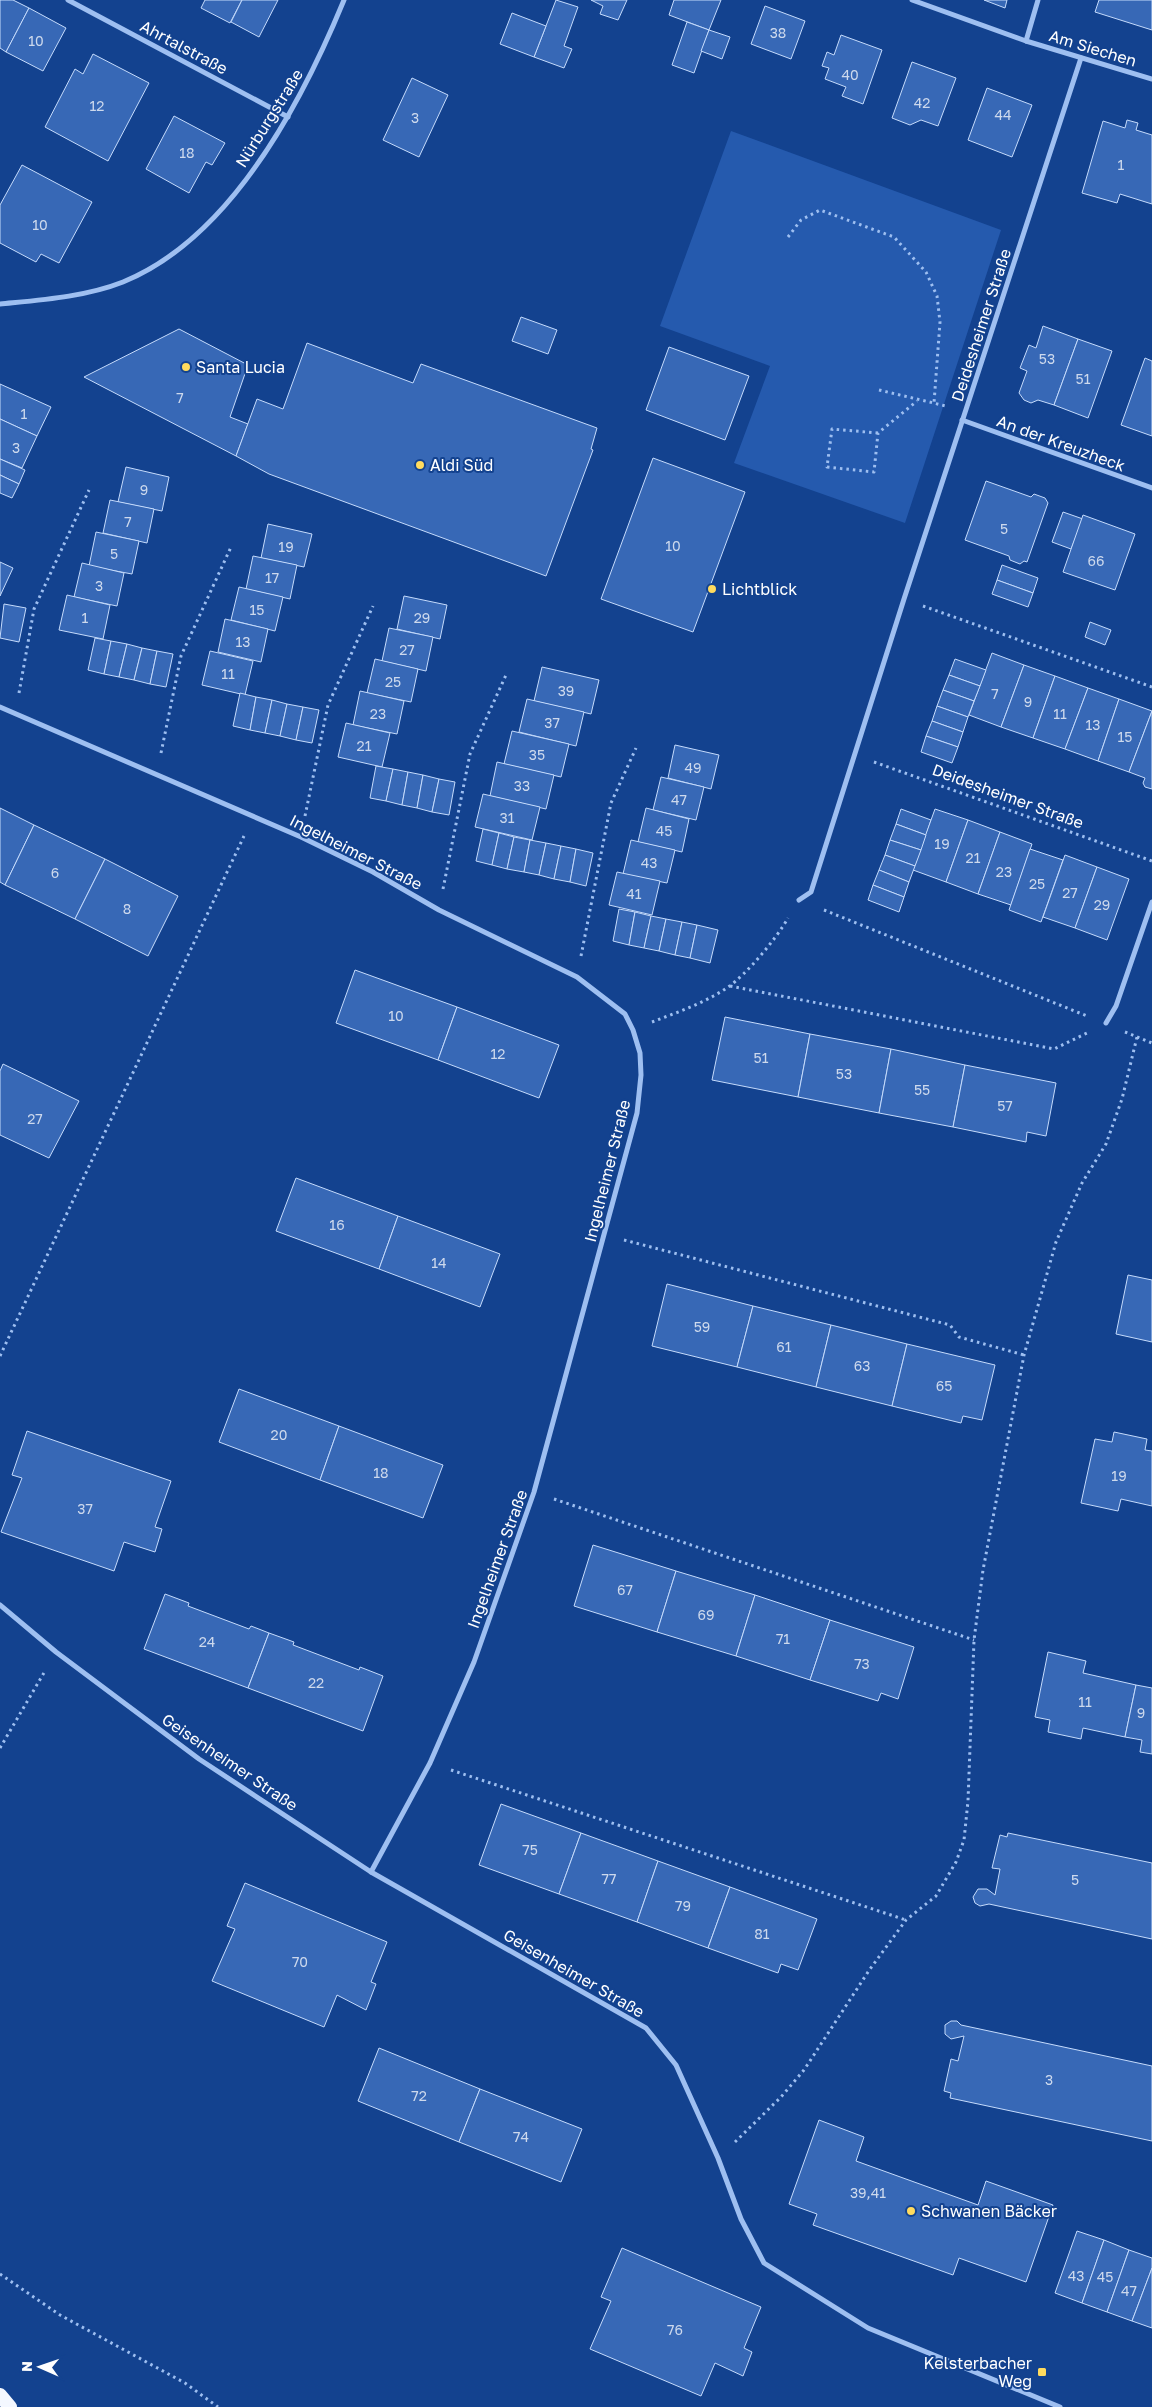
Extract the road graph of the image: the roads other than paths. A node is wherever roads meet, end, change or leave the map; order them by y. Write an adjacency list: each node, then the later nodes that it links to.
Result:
1 (68, 0): 8 (street, Ahrtalstraße)
2 (344, 0): 8 (street, Nürburgstraße)
3 (912, 0): 5 (street, Am Siechen)
4 (1038, 0): 5 (street)
5 (1026, 41): 6 (street, Am Siechen)
6 (1081, 58): 7 (street, Am Siechen); 10 (street, Deidesheimer Straße)
7 (1152, 79)
8 (288, 117): 9 (street, Nürburgstraße)
9 (0, 304)
10 (962, 420): 11 (street, An der Kreuzheck); 13 (street, Deidesheimer Straße)
11 (1152, 488)
12 (0, 706): 17 (street, Ingelheimer Straße)
13 (799, 900)
14 (1152, 902): 15 (street)
15 (1106, 1023)
16 (0, 1605): 17 (street, Geisenheimer Straße)
17 (371, 1872): 20 (street, Geisenheimer Straße)
18 (0, 2395): 19 (highway)
19 (10, 2407)
20 (1060, 2407)

